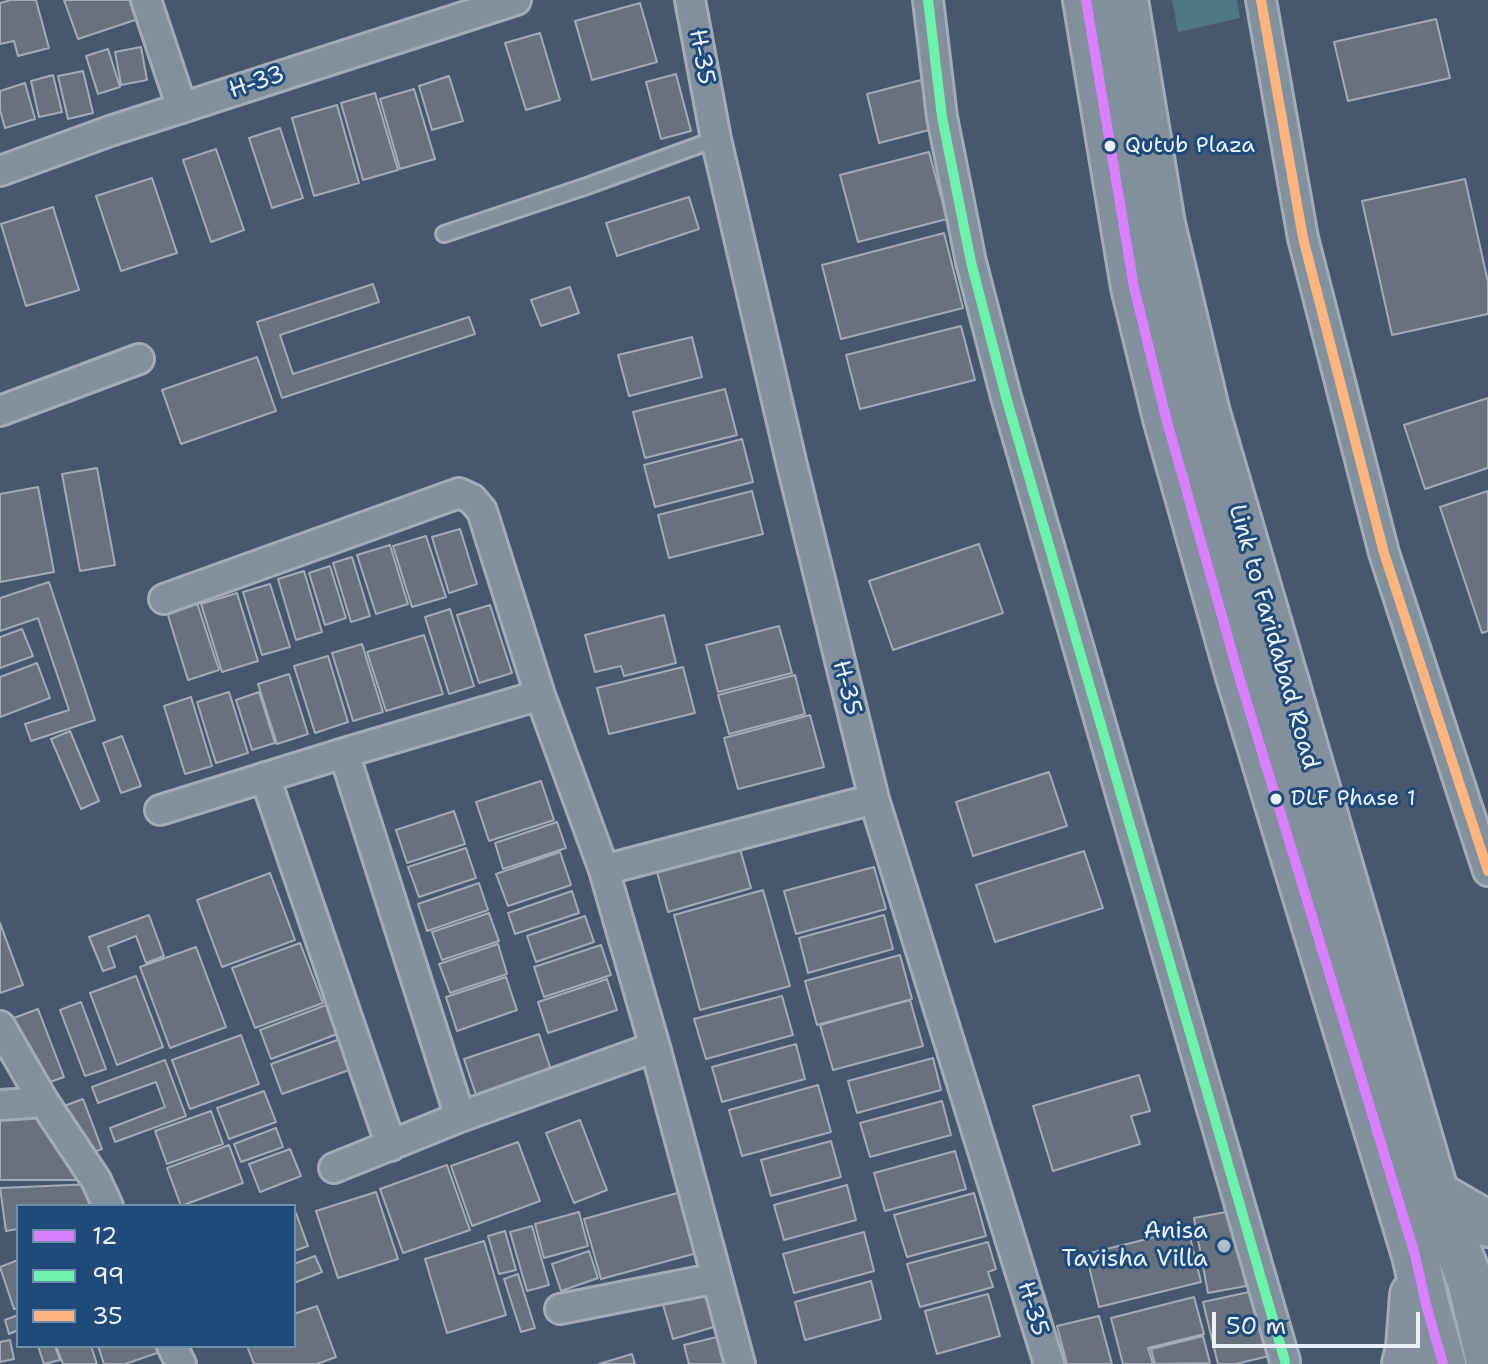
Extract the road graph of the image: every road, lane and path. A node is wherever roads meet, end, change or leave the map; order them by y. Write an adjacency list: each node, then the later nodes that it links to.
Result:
1 (146, 0): 8 (street)
2 (516, 0): 8 (street, H-33)
3 (690, 0): 9 (street, H-35)
4 (928, 0): 36 (street)
5 (1086, 0): 32 (main road, Link to Faridabad Road)
6 (1125, 0): 29 (main road, Link to Faridabad Road)
7 (1261, 0): 21 (street)
8 (182, 108): 10 (street, H-33)
9 (716, 139): 11 (lane); 18 (street, H-35)
10 (0, 171)
11 (444, 234)
12 (139, 359): 13 (street)
13 (0, 411)
14 (164, 599): 15 (street)
15 (540, 695): 16 (street); 20 (street)
16 (344, 753): 17 (street); 26 (street)
17 (265, 777): 19 (street); 27 (street)
18 (874, 799): 20 (street); 38 (street, H-35)
19 (160, 810)
20 (604, 870): 23 (street)
21 (1488, 871)
22 (0, 1026): 24 (street)
23 (655, 1047): 26 (street); 33 (street)
24 (44, 1102): 25 (street); 30 (street)
25 (0, 1105)
26 (460, 1117): 27 (street)
27 (391, 1146): 28 (street)
28 (334, 1168)
29 (1436, 1194): 31 (main road); 35 (main road, Link to Faridabad Road)
30 (107, 1204)
31 (1488, 1224)
32 (1415, 1255): 39 (main road); 40 (main road, Link to Faridabad Road)
33 (717, 1278): 34 (street); 37 (street)
34 (560, 1309)
35 (1488, 1357)
36 (1285, 1361)
37 (740, 1364)
38 (1049, 1364)
39 (1405, 1364)
40 (1443, 1364)

